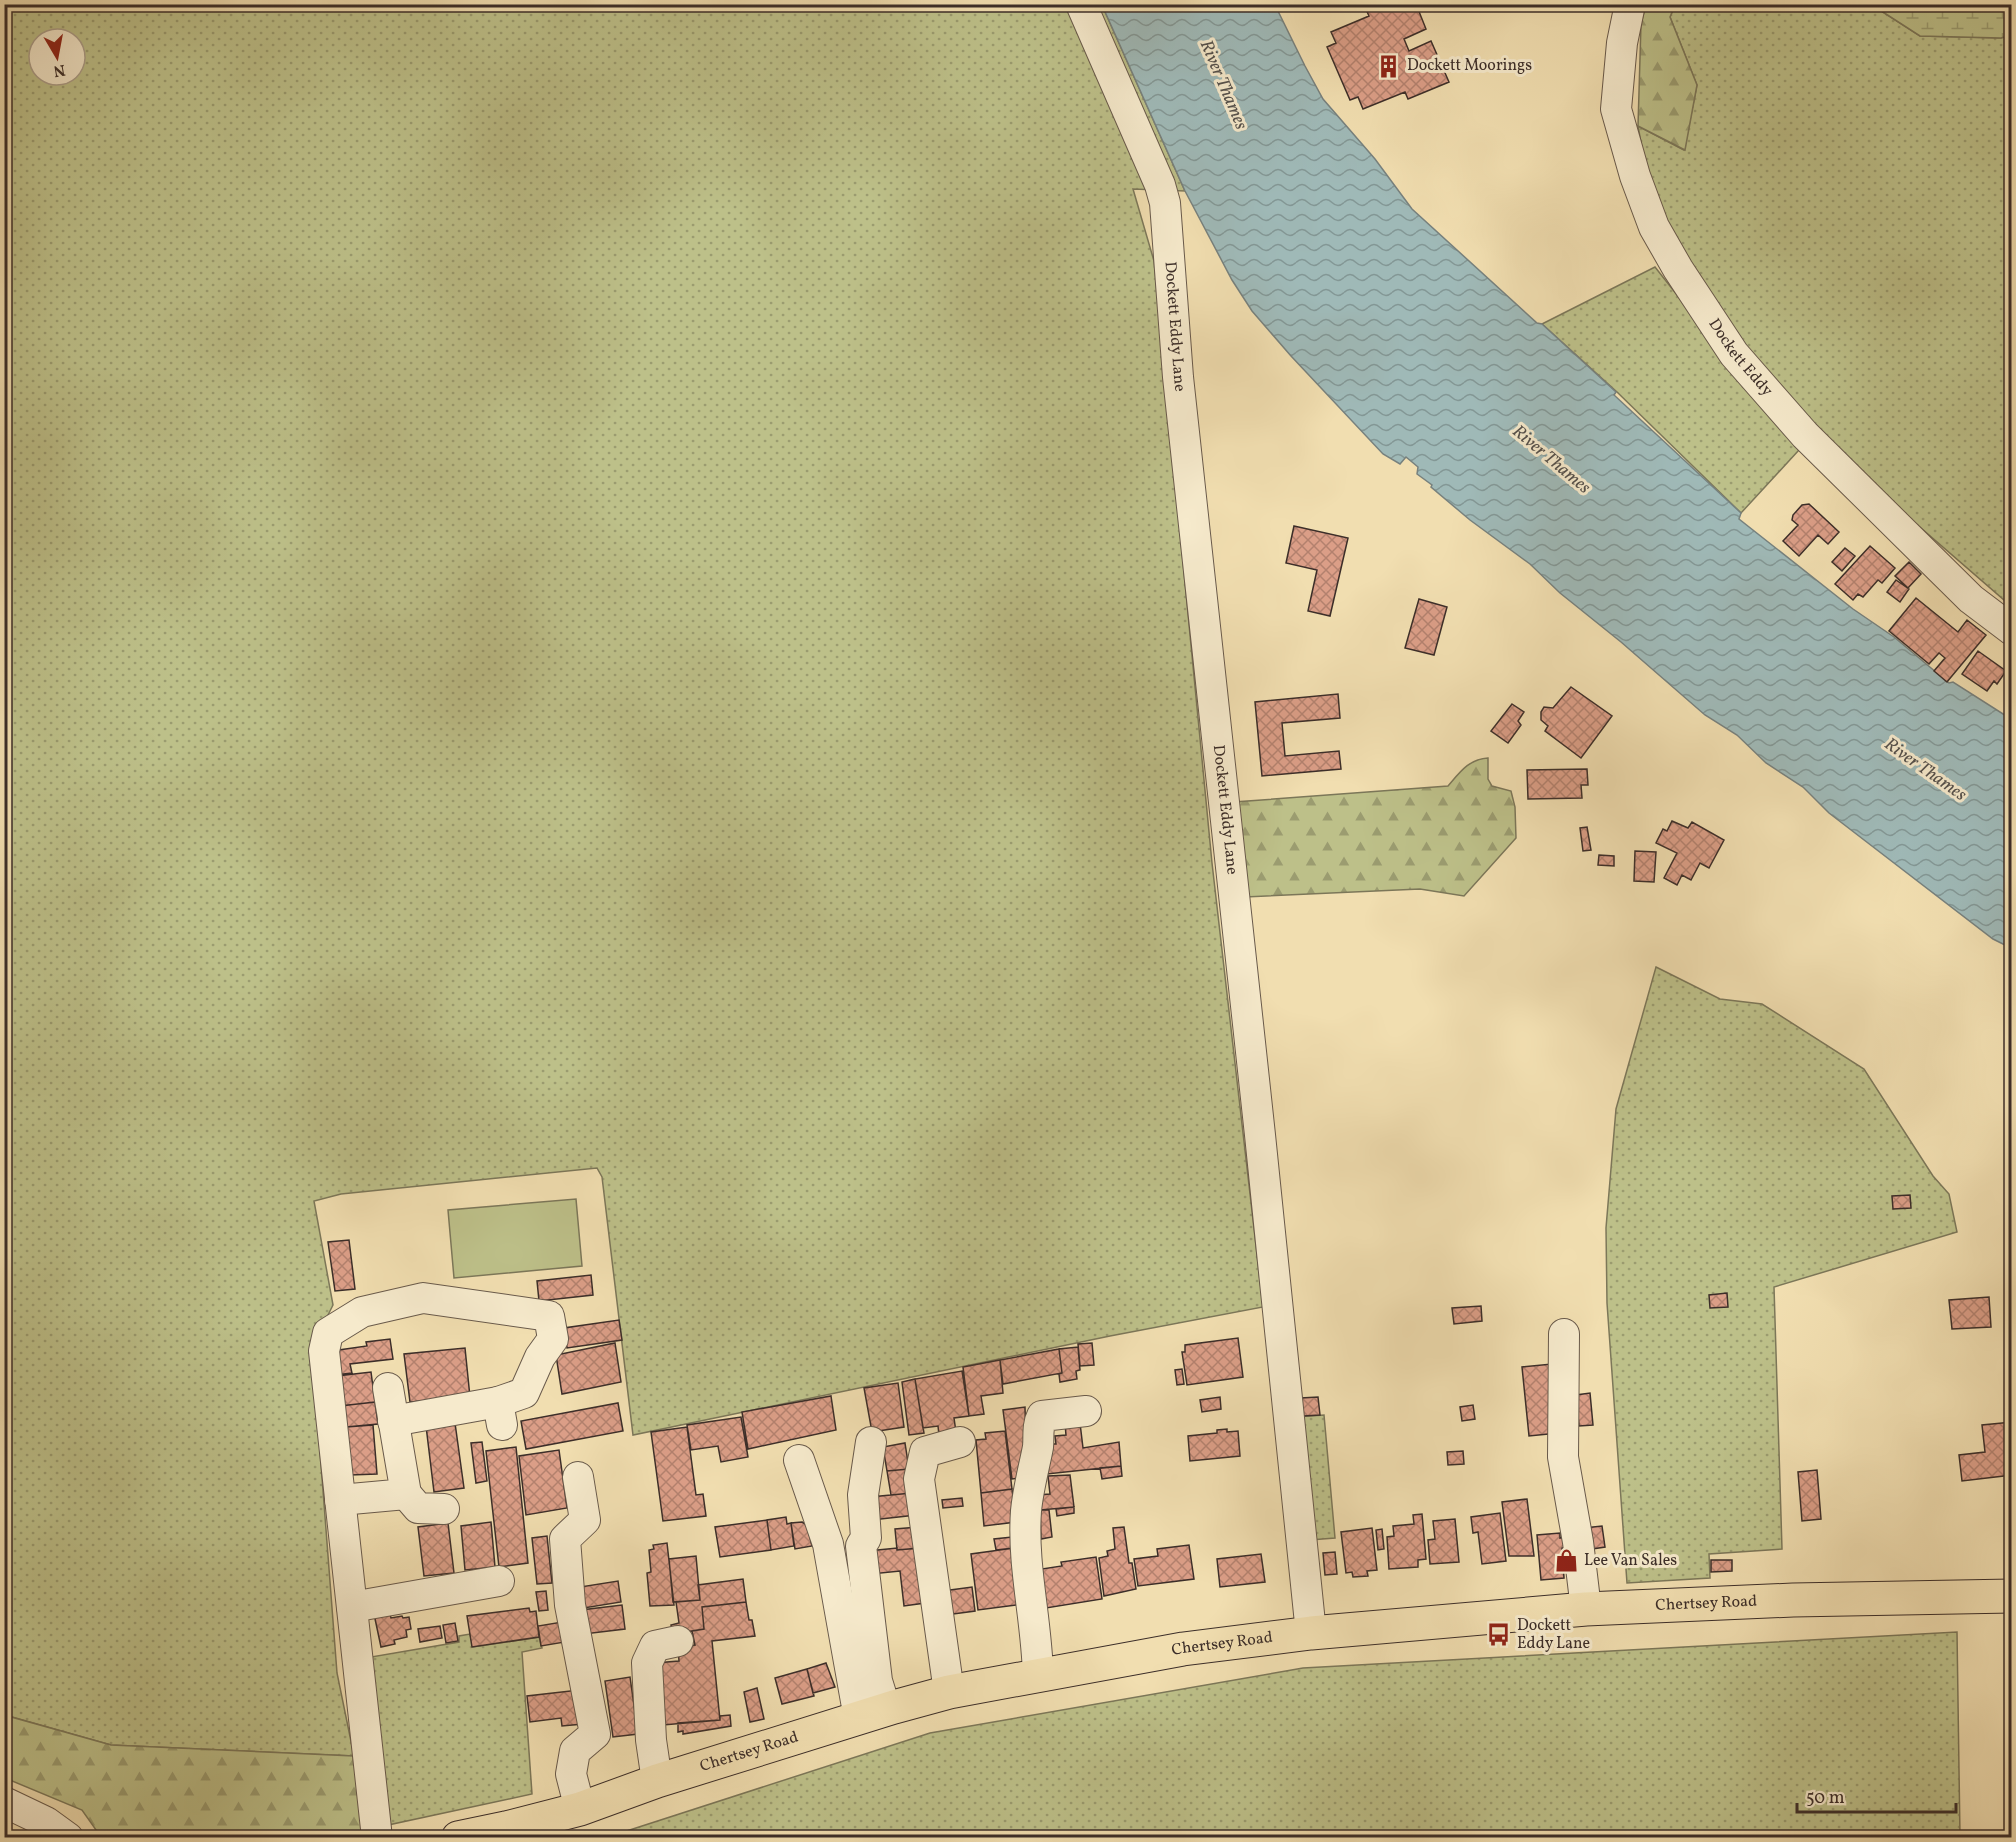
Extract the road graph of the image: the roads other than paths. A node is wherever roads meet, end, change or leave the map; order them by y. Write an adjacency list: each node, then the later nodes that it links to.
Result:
1 (1082, 4): 19 (street, Dockett Eddy Lane)
2 (1630, 4): 3 (street, Dockett Eddy)
3 (2012, 630)
4 (1564, 1334): 18 (street)
5 (388, 1388): 7 (street)
6 (1086, 1412): 21 (street)
7 (393, 1421): 12 (street); 13 (street)
8 (871, 1442): 23 (street)
9 (960, 1442): 22 (street)
10 (799, 1460): 23 (street)
11 (578, 1477): 26 (street)
12 (406, 1494): 13 (street); 14 (street)
13 (340, 1500): 17 (street)
14 (444, 1509)
15 (499, 1581): 17 (street)
16 (2012, 1596): 18 (main road, Chertsey Road)
17 (352, 1607): 29 (street)
18 (1586, 1609): 19 (main road, Chertsey Road)
19 (1311, 1633): 21 (main road, Chertsey Road)
20 (678, 1641): 24 (street)
21 (1038, 1676): 22 (main road, Chertsey Road)
22 (949, 1692): 23 (main road, Chertsey Road)
23 (872, 1714): 24 (main road, Chertsey Road)
24 (657, 1781): 26 (main road, Chertsey Road)
25 (4, 1802): 28 (street)
26 (580, 1809): 27 (main road, Chertsey Road)
27 (508, 1833): 30 (main road, Chertsey Road)
28 (68, 1838)
29 (377, 1838)
30 (458, 1838)

